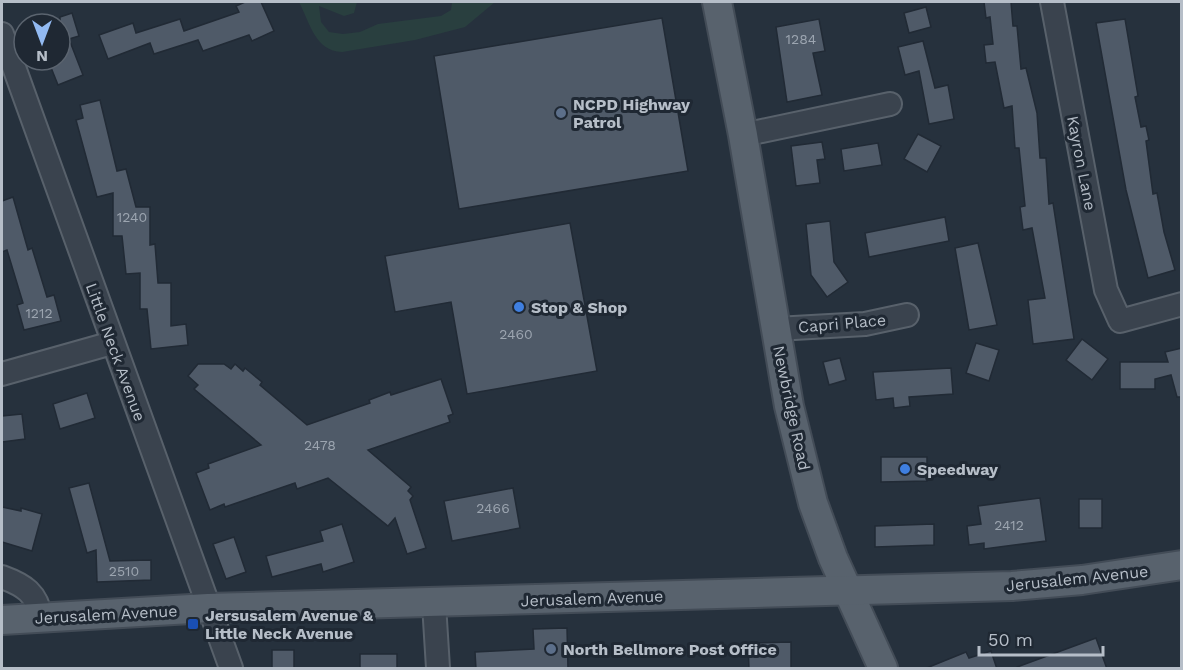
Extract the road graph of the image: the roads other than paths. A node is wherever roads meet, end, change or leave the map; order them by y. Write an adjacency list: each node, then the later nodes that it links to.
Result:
1 (717, 2): 5 (main road, Newbridge Road)
2 (1052, 2): 6 (street, Kayron Lane)
3 (2, 34): 9 (street, Little Neck Avenue)
4 (890, 104): 5 (street)
5 (743, 135): 8 (main road, Newbridge Road)
6 (1182, 304)
7 (907, 315): 8 (street, Capri Place)
8 (776, 329): 13 (main road, Newbridge Road)
9 (112, 343): 10 (street); 15 (street, Little Neck Avenue)
10 (2, 374)
11 (1182, 565): 13 (main road, Jerusalem Avenue)
12 (2, 578): 16 (street)
13 (849, 592): 14 (main road, Jerusalem Avenue); 20 (main road, Newbridge Road)
14 (434, 604): 15 (main road, Jerusalem Avenue); 19 (street)
15 (208, 608): 16 (main road, Jerusalem Avenue); 18 (street, Little Neck Avenue)
16 (41, 618): 17 (main road, Jerusalem Avenue)
17 (2, 620)
18 (231, 669)
19 (438, 669)
20 (882, 669)

